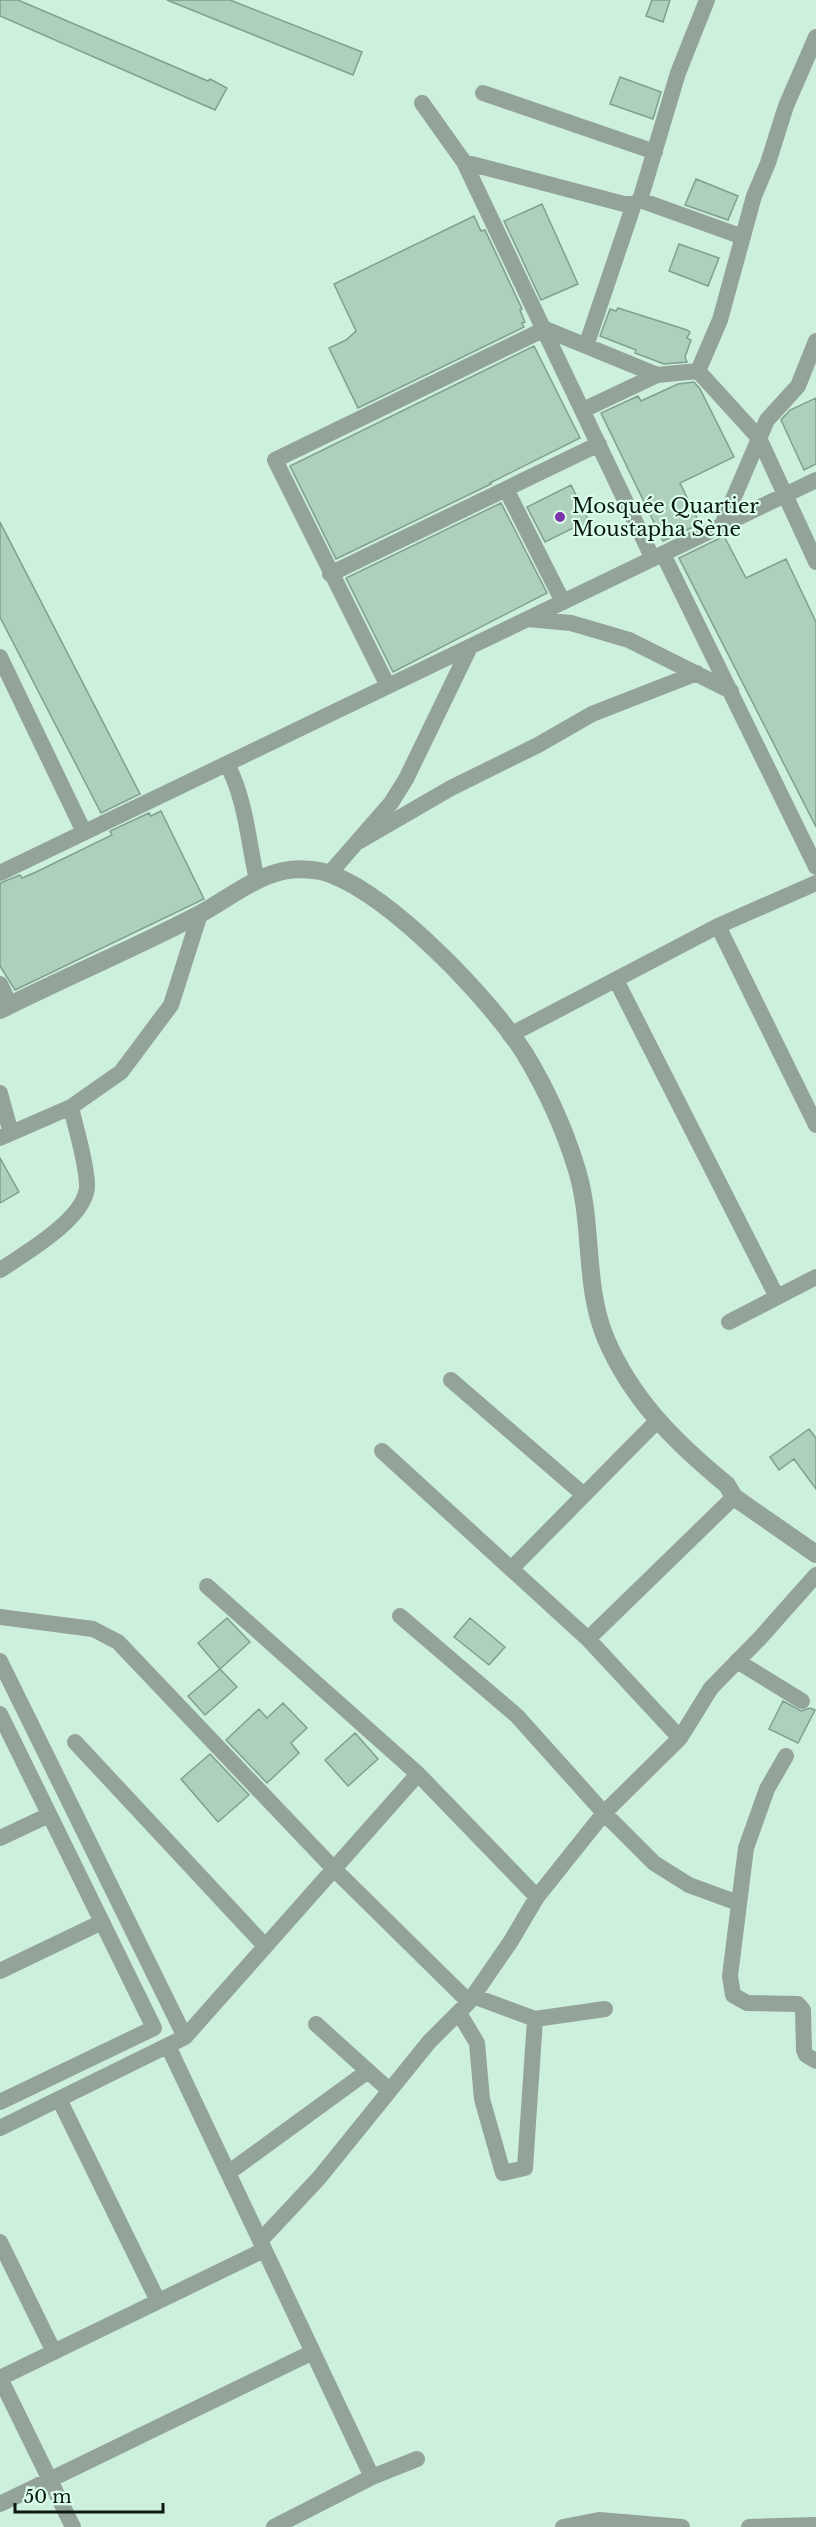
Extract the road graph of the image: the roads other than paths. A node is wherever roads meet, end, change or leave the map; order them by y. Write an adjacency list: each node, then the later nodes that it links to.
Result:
1 (706, 0): 5 (street)
2 (816, 37): 8 (street)
3 (483, 93): 5 (street)
4 (422, 103): 6 (street)
5 (655, 152): 7 (street)
6 (464, 162): 7 (street); 9 (street)
7 (637, 202): 8 (street); 11 (street)
8 (743, 237): 12 (street)
9 (545, 329): 11 (street); 14 (street); 23 (street)
10 (816, 341): 15 (street)
11 (586, 346): 13 (street)
12 (698, 370): 13 (street); 15 (street)
13 (657, 375): 14 (street)
14 (583, 410): 16 (street)
15 (759, 438): 19 (street); 20 (street)
16 (599, 444): 18 (street); 21 (street)
17 (816, 480): 19 (street)
18 (506, 489): 23 (street); 24 (street)
19 (784, 495): 20 (street); 22 (street)
20 (722, 525): 21 (street)
21 (658, 556): 24 (street); 30 (street)
22 (816, 562)
23 (330, 574): 29 (street)
24 (563, 602): 25 (street)
25 (528, 619): 26 (street); 28 (street)
26 (470, 646): 29 (street); 33 (street)
27 (0, 657): 32 (street)
28 (697, 673): 30 (street); 33 (street)
29 (388, 686): 31 (street)
30 (731, 692): 34 (street)
31 (227, 764): 32 (street); 37 (street)
32 (84, 832): 35 (street)
33 (356, 843): 36 (street)
34 (816, 867)
35 (0, 873)
36 (330, 873): 37 (street); 44 (street)
37 (257, 880): 39 (street)
38 (816, 883): 40 (street)
39 (200, 914): 43 (street); 46 (street)
40 (718, 926): 41 (street); 47 (street)
41 (616, 980): 44 (street); 51 (street)
42 (0, 984): 43 (street)
43 (5, 1008)
44 (510, 1035): 54 (street)
45 (0, 1093): 48 (street)
46 (71, 1107): 48 (street); 49 (street)
47 (816, 1125)
48 (5, 1136)
49 (0, 1270)
50 (816, 1277): 51 (street)
51 (777, 1297): 52 (street)
52 (729, 1322)
53 (451, 1380): 56 (street)
54 (657, 1421): 56 (street); 57 (street)
55 (382, 1451): 59 (street)
56 (584, 1495): 59 (street)
57 (734, 1497): 58 (street); 64 (street)
58 (816, 1554)
59 (512, 1568): 64 (street)
60 (816, 1575): 66 (street)
61 (207, 1586): 72 (street)
62 (400, 1616): 73 (street)
63 (0, 1617): 76 (street)
64 (588, 1639): 69 (street)
65 (0, 1661): 86 (street)
66 (737, 1661): 67 (street); 69 (street)
67 (802, 1701)
68 (0, 1714): 74 (street)
69 (680, 1738): 73 (street)
70 (75, 1742): 80 (street)
71 (786, 1756): 78 (street)
72 (418, 1774): 76 (street); 77 (street)
73 (604, 1813): 77 (street); 78 (street)
74 (49, 1815): 75 (street); 79 (street)
75 (0, 1838)
76 (334, 1869): 80 (street); 82 (street)
77 (537, 1897): 82 (street)
78 (738, 1903): 88 (street)
79 (102, 1922): 81 (street); 92 (street)
80 (265, 1946): 86 (street)
81 (0, 1971)
82 (467, 2003): 84 (street); 84 (street); 90 (street)
83 (605, 2009): 84 (street)
84 (535, 2019)
85 (316, 2024): 89 (street)
86 (185, 2037): 87 (street)
87 (168, 2046): 91 (street); 94 (street)
88 (816, 2061)
89 (368, 2071): 90 (street); 94 (street)
90 (389, 2090): 96 (street)
91 (59, 2099): 93 (street); 97 (street)
92 (0, 2102)
93 (0, 2128)
94 (228, 2173): 96 (street)
95 (0, 2242): 98 (street)
96 (262, 2245): 97 (street); 99 (street)
97 (158, 2301): 98 (street)
98 (54, 2352): 100 (street)
99 (313, 2352): 102 (street); 103 (street)
100 (0, 2378): 103 (street)
101 (417, 2458): 102 (street)
102 (372, 2477): 107 (street)
103 (50, 2480): 104 (street); 106 (street)
104 (0, 2504)
105 (816, 2525): 110 (street)
106 (73, 2527)
107 (274, 2527)
108 (563, 2527): 109 (street)
109 (682, 2527)
110 (748, 2527)

